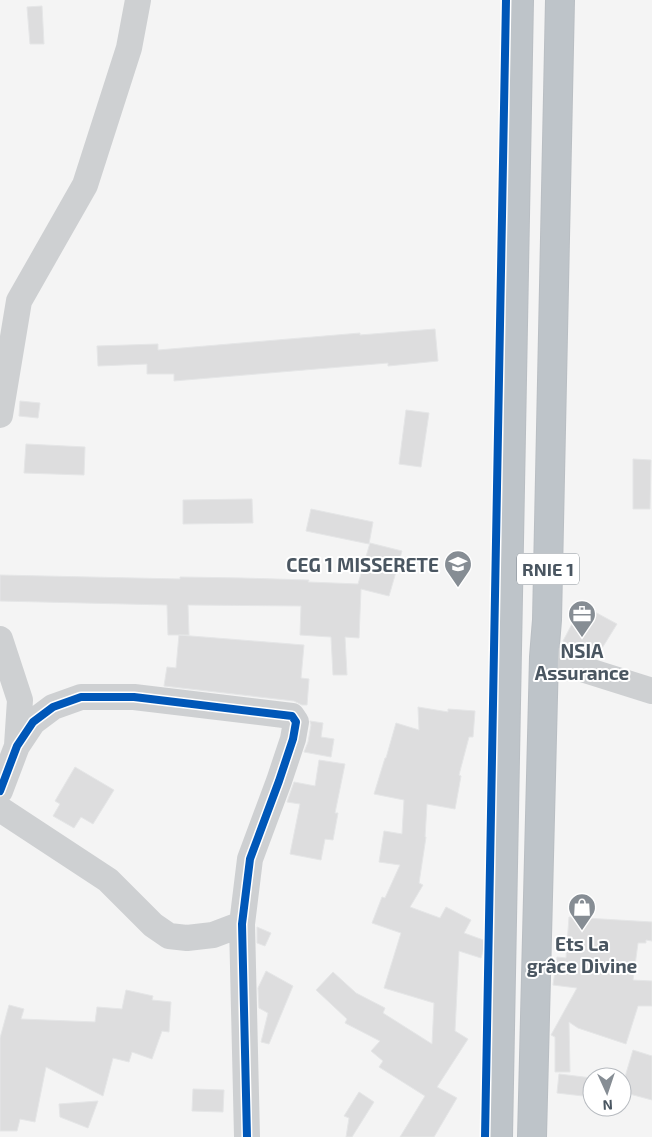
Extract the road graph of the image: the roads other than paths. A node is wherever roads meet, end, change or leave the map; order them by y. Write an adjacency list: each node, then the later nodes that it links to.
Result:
1 (138, 0): 5 (street)
2 (506, 0): 14 (street)
3 (519, 0): 15 (highway, RNIE 1)
4 (560, 0): 7 (highway, RNIE 1)
5 (0, 415)
6 (0, 639): 9 (street)
7 (544, 657): 8 (street); 16 (highway, RNIE 1)
8 (652, 691)
9 (17, 746): 10 (street); 12 (street)
10 (0, 791)
11 (0, 809): 12 (street)
12 (242, 924): 13 (street)
13 (247, 1137)
14 (485, 1137)
15 (498, 1137)
16 (532, 1137)

